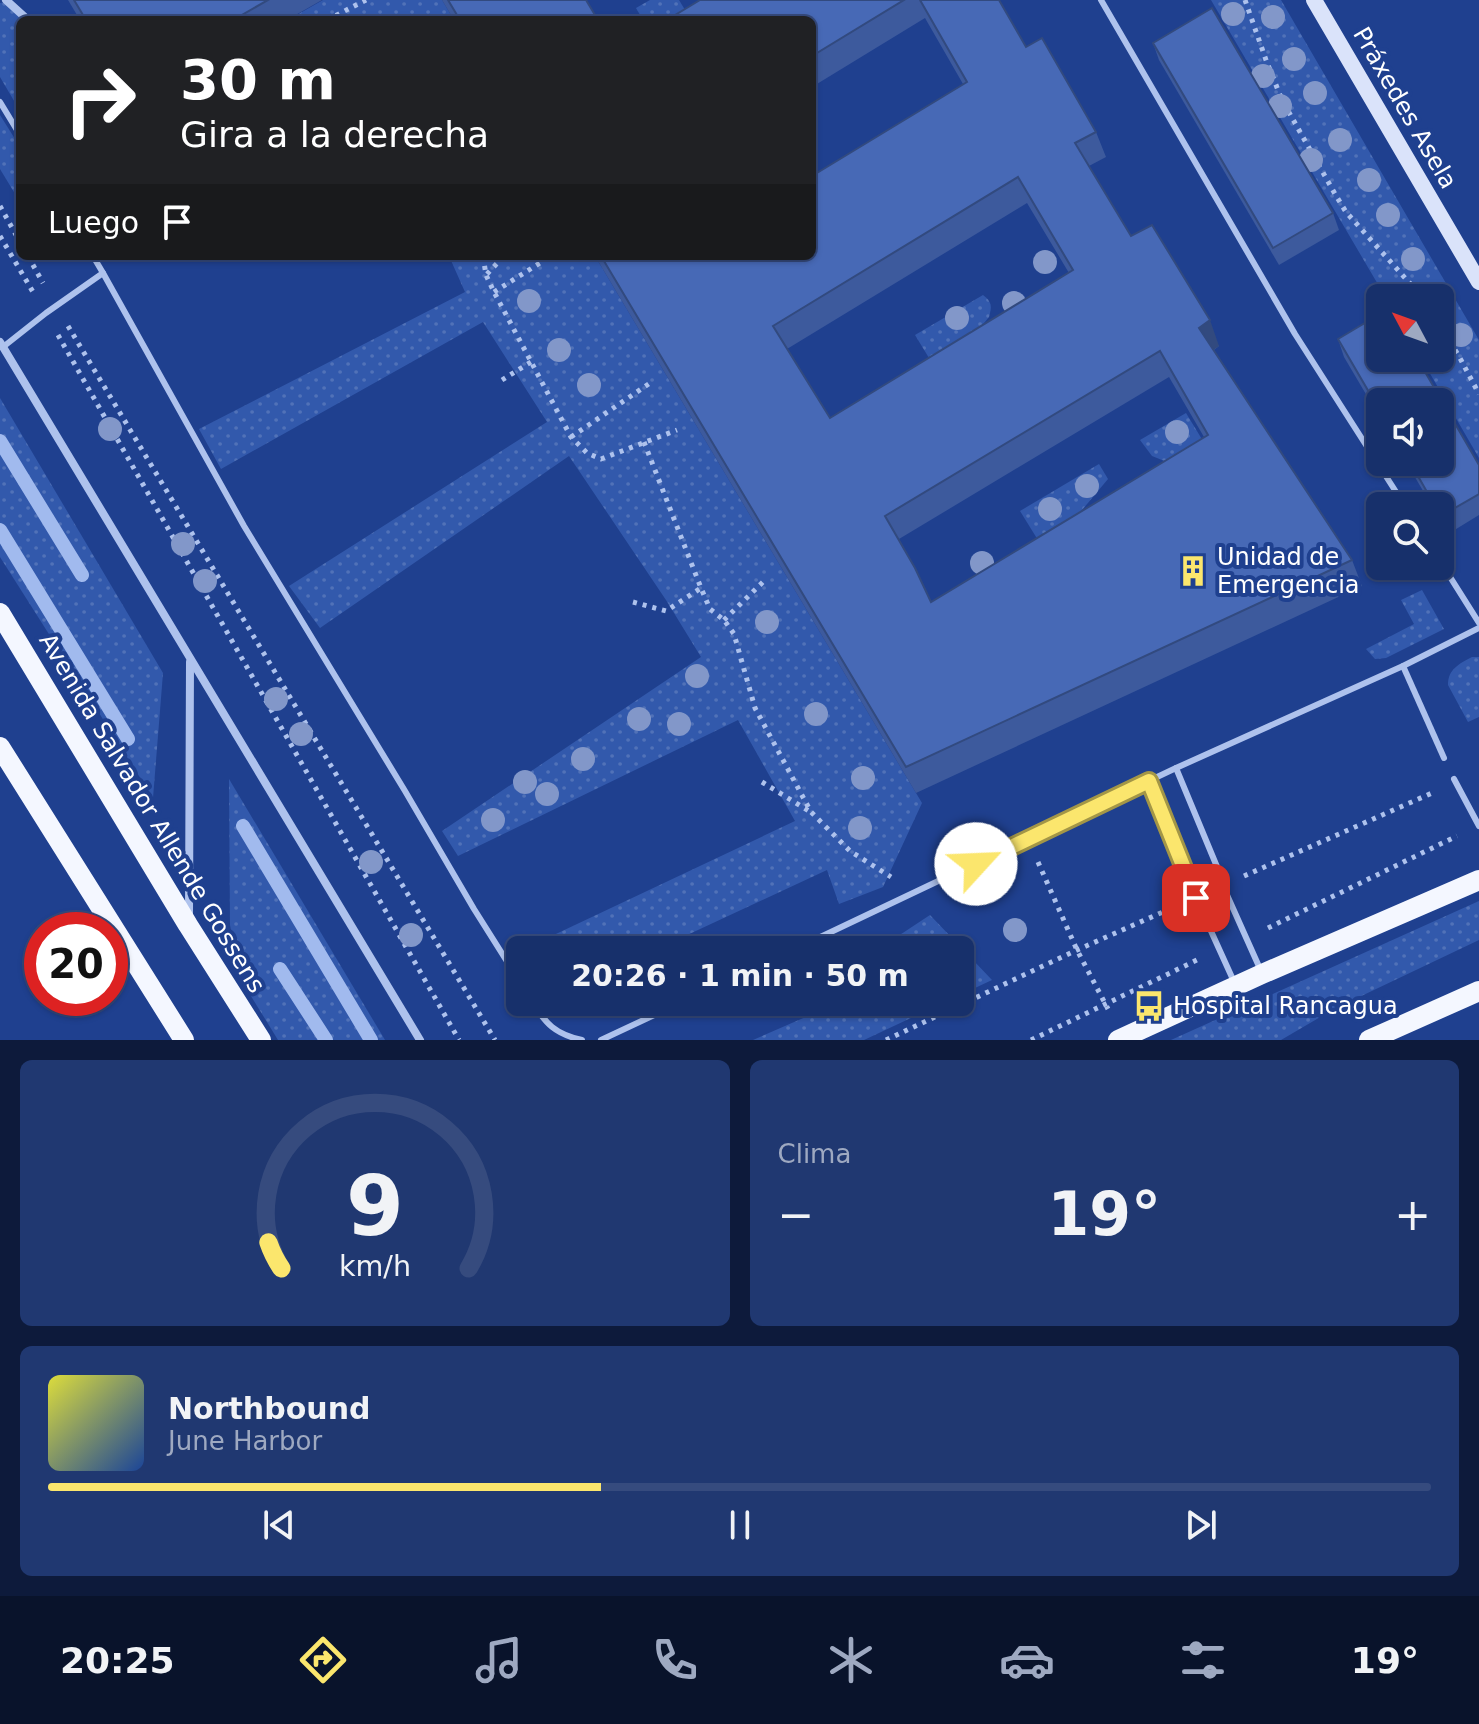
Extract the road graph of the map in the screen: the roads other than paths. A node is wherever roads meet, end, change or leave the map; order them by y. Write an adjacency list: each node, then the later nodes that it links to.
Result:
1 (6, 0): 4 (street)
2 (1101, 0): 11 (lane)
3 (1314, 0): 9 (street, Práxedes Asela)
4 (24, 16)
5 (0, 102): 6 (lane)
6 (16, 128)
7 (95, 260): 8 (lane)
8 (103, 273): 10 (lane); 26 (lane)
9 (1479, 282)
10 (1, 344): 15 (street)
11 (1396, 492)
12 (1452, 580): 14 (lane)
13 (0, 613): 24 (main road, Avenida Salvador Allende Gossens)
14 (1479, 625): 16 (lane)
15 (190, 661): 24 (street); 36 (street)
16 (1403, 666): 18 (lane); 19 (lane)
17 (0, 747): 34 (main road)
18 (1444, 758)
19 (1176, 768): 21 (lane); 27 (lane)
20 (1454, 779): 22 (lane)
21 (1149, 781): 25 (lane); 29 (lane)
22 (1479, 826)
23 (1479, 880): 27 (main road)
24 (188, 925): 35 (main road, Avenida Salvador Allende Gossens)
25 (823, 936)
26 (506, 960)
27 (1262, 974): 29 (main road)
28 (1479, 982): 30 (lane)
29 (1236, 987): 33 (main road)
30 (1470, 995): 39 (main road)
31 (542, 1016): 37 (lane)
32 (652, 1016): 38 (lane)
33 (1120, 1039)
34 (184, 1040)
35 (261, 1040)
36 (420, 1040)
37 (582, 1040)
38 (601, 1040)
39 (1369, 1040)

